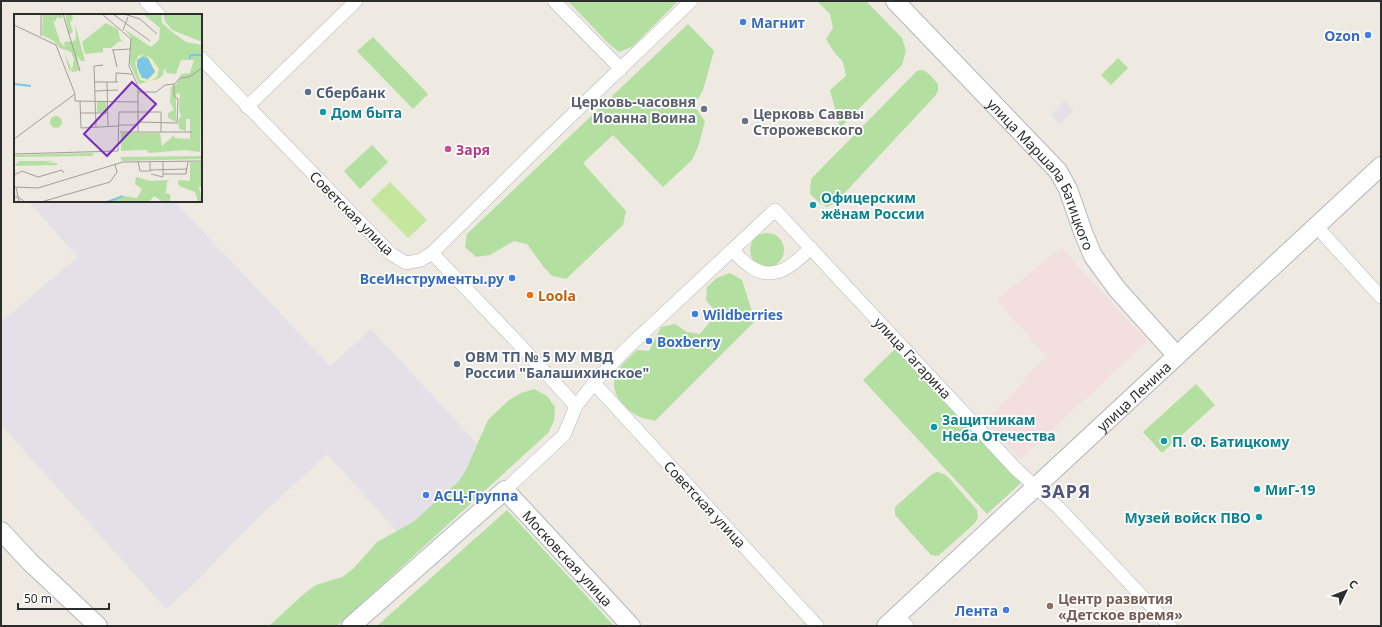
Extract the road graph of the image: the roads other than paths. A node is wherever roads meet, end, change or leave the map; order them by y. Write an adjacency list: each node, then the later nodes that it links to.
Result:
1 (356, 1): 7 (street)
2 (554, 1): 6 (street)
3 (691, 1): 6 (street, Советская улица)
4 (895, 1): 14 (street, улица Маршала Батицкого)
5 (202, 59): 7 (street, Советская улица)
6 (621, 69): 12 (street, Советская улица)
7 (247, 107): 12 (street, Советская улица)
8 (1381, 166): 9 (street, улица Ленина)
9 (1316, 226): 13 (street); 14 (street, улица Ленина)
10 (811, 248): 11 (street); 11 (street, улица Гагарина); 17 (street, улица Гагарина)
11 (732, 250): 15 (street)
12 (432, 252): 16 (street)
13 (1381, 297)
14 (1177, 356): 17 (street, улица Ленина)
15 (594, 383): 16 (street); 24 (street, Советская улица)
16 (576, 406): 18 (street)
17 (1036, 487): 20 (street, улица Ленина); 25 (street, улица Гагарина)
18 (505, 490): 22 (street); 23 (street, Московская улица)
19 (1, 531): 21 (street)
20 (897, 623)
21 (98, 626)
22 (351, 626)
23 (631, 626)
24 (817, 626)
25 (1170, 626)

